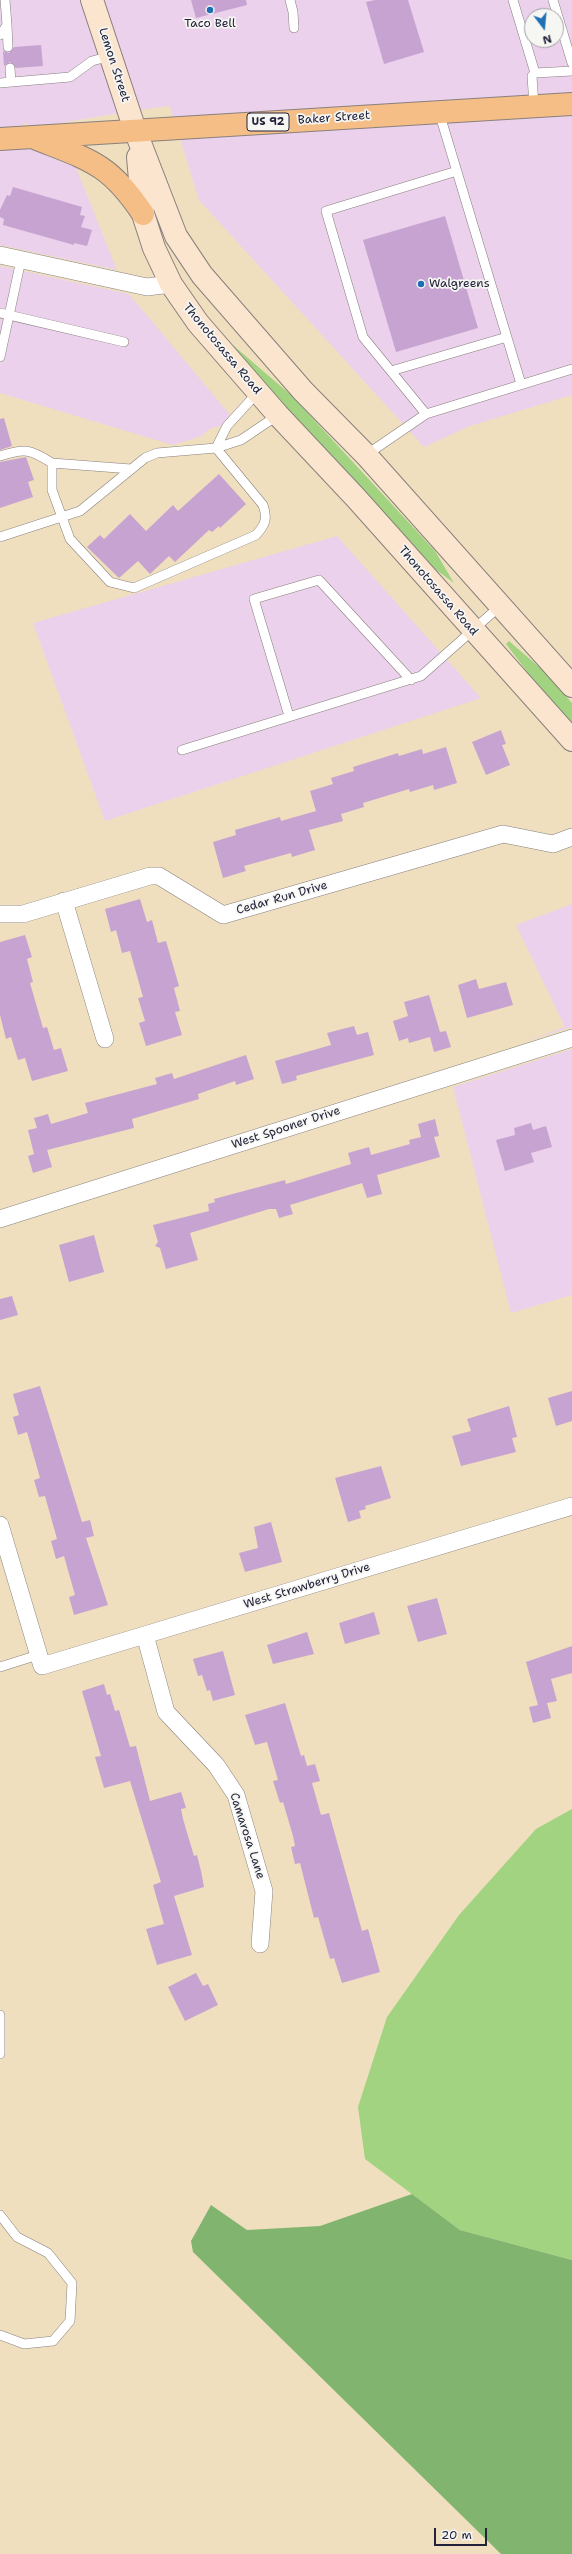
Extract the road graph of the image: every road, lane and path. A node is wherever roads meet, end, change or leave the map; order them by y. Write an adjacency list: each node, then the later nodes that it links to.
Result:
1 (4, 0): 6 (lane)
2 (92, 0): 10 (main road, Lemon Street)
3 (290, 0): 7 (lane)
4 (513, 0): 14 (lane)
5 (553, 0): 11 (lane)
6 (7, 24): 8 (lane); 9 (lane)
7 (294, 28)
8 (0, 35)
9 (8, 47)
10 (111, 56): 15 (lane); 20 (main road, Lemon Street)
11 (572, 63)
12 (10, 68): 15 (lane)
13 (572, 71): 14 (lane)
14 (535, 73): 18 (lane)
15 (11, 82): 16 (lane)
16 (0, 83)
17 (572, 104): 18 (main road, Baker Street / US 92)
18 (534, 106): 19 (main road, Baker Street / US 92)
19 (439, 112): 20 (main road, Baker Street / US 92); 23 (lane)
20 (135, 130): 21 (main road, Baker Street / US 92); 24 (main road, Thonotosassa Road); 25 (main road)
21 (30, 137): 22 (main road, Baker Street / US 92); 24 (main road)
22 (0, 138)
23 (457, 171): 31 (lane); 35 (lane)
24 (143, 214): 28 (main road, Thonotosassa Road)
25 (176, 236): 28 (main road); 30 (main road)
26 (0, 255): 27 (street)
27 (21, 260): 28 (street); 29 (lane)
28 (171, 284): 30 (main road); 37 (main road, Thonotosassa Road)
29 (5, 314): 32 (lane); 33 (lane)
30 (236, 314): 41 (main road)
31 (506, 338): 35 (lane); 36 (lane)
32 (124, 342)
33 (0, 357)
34 (572, 369): 36 (lane)
35 (391, 371): 38 (lane)
36 (521, 384): 38 (lane)
37 (258, 392): 39 (main road, Thonotosassa Road); 40 (lane)
38 (426, 414): 41 (lane)
39 (278, 415): 40 (lane); 48 (main road, Thonotosassa Road)
40 (216, 448): 44 (lane); 45 (lane)
41 (366, 455): 47 (main road)
42 (0, 456): 43 (lane)
43 (52, 463): 44 (lane); 45 (lane)
44 (131, 469): 45 (lane)
45 (61, 518): 46 (lane)
46 (0, 537)
47 (500, 606): 48 (lane); 50 (main road)
48 (472, 630): 49 (lane); 52 (main road, Thonotosassa Road)
49 (411, 680): 51 (lane); 51 (lane)
50 (572, 686)
51 (289, 716): 53 (lane)
52 (572, 740)
53 (182, 750)
54 (572, 837): 55 (street, Cedar Run Drive)
55 (64, 901): 56 (street, Cedar Run Drive); 58 (street)
56 (0, 914)
57 (572, 1038): 59 (street, West Spooner Drive)
58 (105, 1039)
59 (0, 1219)
60 (572, 1506): 62 (street, West Strawberry Drive)
61 (0, 1525): 63 (street)
62 (145, 1636): 63 (street, West Strawberry Drive); 65 (street, Camarosa Lane)
63 (40, 1660): 64 (lane)
64 (0, 1667)
65 (260, 1944)
66 (0, 2015): 67 (lane)
67 (0, 2054)
68 (0, 2215): 69 (lane)
69 (0, 2335)

